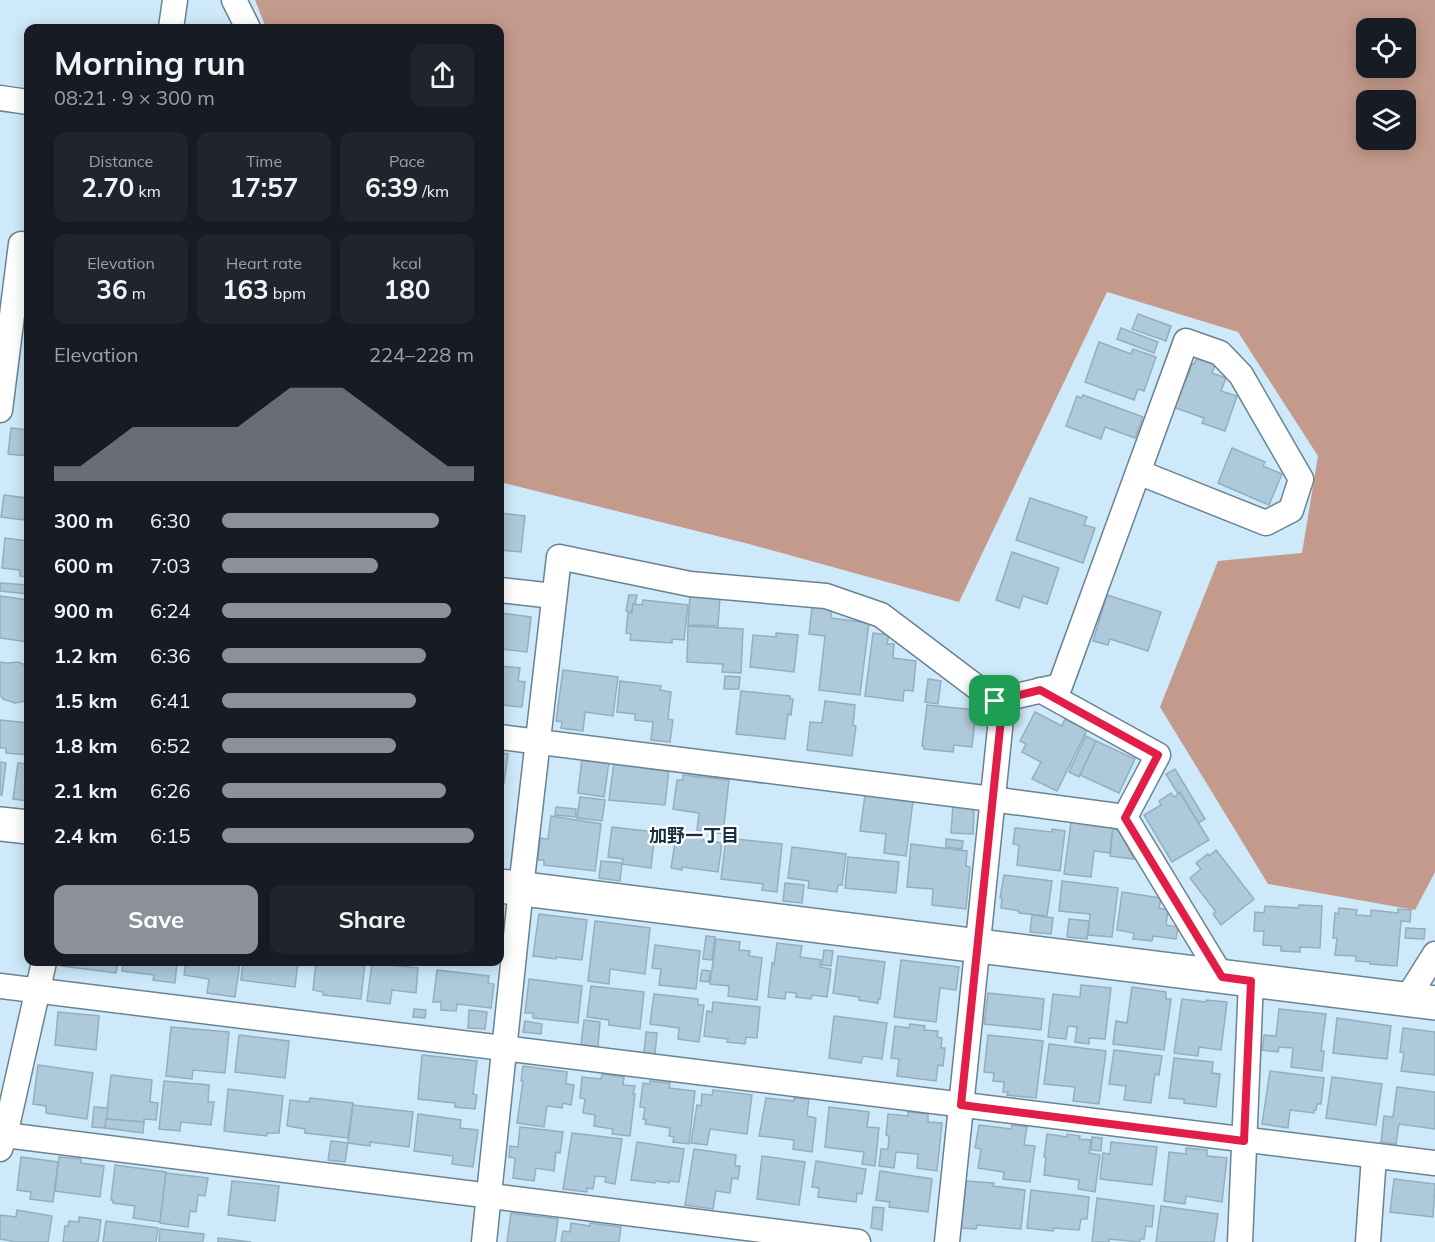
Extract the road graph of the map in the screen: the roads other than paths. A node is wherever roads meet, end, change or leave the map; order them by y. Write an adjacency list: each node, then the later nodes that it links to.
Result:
1 (175, 0): 3 (street)
2 (234, 0): 4 (street)
3 (172, 24)
4 (246, 24)
5 (0, 98): 6 (street)
6 (24, 101)
7 (16, 244): 8 (street)
8 (1, 398)
9 (1138, 472): 9 (street); 12 (street)
10 (504, 590): 11 (street)
11 (554, 596): 13 (street); 15 (street)
12 (1040, 690): 13 (street); 17 (street)
13 (995, 701): 16 (street)
14 (504, 738): 15 (street)
15 (538, 742): 16 (street); 20 (street)
16 (992, 799): 17 (street); 21 (street)
17 (1125, 818): 24 (street)
18 (0, 824): 19 (street)
19 (24, 827)
20 (510, 887): 21 (street); 28 (street)
21 (977, 946): 24 (street); 29 (street)
22 (1435, 954): 27 (street)
23 (43, 966): 26 (street)
24 (1237, 979): 27 (street); 30 (street)
25 (0, 986): 26 (street)
26 (38, 990): 28 (street); 31 (street)
27 (1421, 1002)
28 (504, 1048): 29 (street); 34 (street)
29 (961, 1105): 30 (street); 37 (street)
30 (1244, 1141): 32 (street); 38 (street)
31 (3, 1142): 34 (street)
32 (1374, 1156): 33 (street); 39 (street)
33 (1435, 1163)
34 (489, 1196): 35 (street); 36 (street)
35 (484, 1242)
36 (858, 1242)
37 (947, 1242)
38 (1240, 1242)
39 (1368, 1242)

